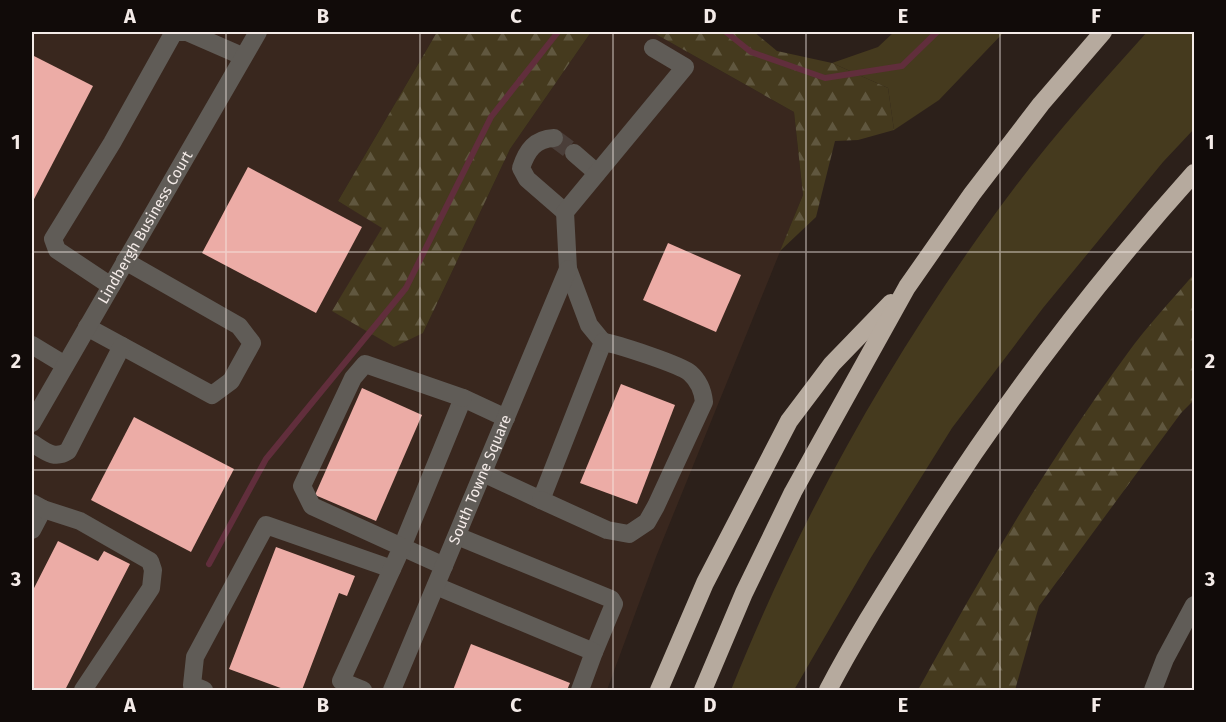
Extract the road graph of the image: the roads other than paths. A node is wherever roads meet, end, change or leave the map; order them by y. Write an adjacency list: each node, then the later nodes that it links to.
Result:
1 (258, 32): 4 (street, Lindbergh Business Court)
2 (1103, 32): 13 (highway)
3 (653, 48): 7 (street)
4 (242, 56): 10 (street, Lindbergh Business Court); 12 (street)
5 (554, 138): 9 (street)
6 (574, 153): 7 (street)
7 (597, 173): 9 (street)
8 (1194, 173): 42 (highway)
9 (565, 212): 11 (street)
10 (125, 261): 12 (street, Lindbergh Business Court); 17 (street)
11 (568, 269): 15 (street); 20 (street, South Towne Square)
12 (111, 286): 14 (street, Lindbergh Business Court)
13 (907, 287): 40 (highway); 41 (highway)
14 (87, 327): 17 (street); 18 (street, Lindbergh Business Court)
15 (603, 342): 24 (street); 24 (street)
16 (32, 345): 18 (street)
17 (122, 346): 22 (street)
18 (65, 365): 21 (street, Lindbergh Business Court)
19 (463, 398): 20 (street); 28 (street); 28 (street)
20 (506, 418): 23 (street, South Towne Square)
21 (32, 423)
22 (32, 443)
23 (483, 473): 24 (street); 27 (street, South Towne Square)
24 (541, 500)
25 (37, 506): 26 (street); 35 (street)
26 (32, 530)
27 (457, 536): 29 (street, South Towne Square); 33 (street)
28 (402, 547): 29 (street); 30 (street)
29 (444, 566): 31 (street, South Towne Square)
30 (392, 569): 34 (street); 36 (street)
31 (436, 586): 33 (street); 38 (street, South Towne Square)
32 (1194, 605): 43 (street)
33 (594, 652): 39 (street)
34 (338, 686): 37 (street)
35 (83, 690)
36 (204, 690)
37 (363, 690)
38 (395, 690)
39 (580, 690)
40 (659, 690)
41 (703, 690)
42 (828, 690)
43 (1153, 690)

